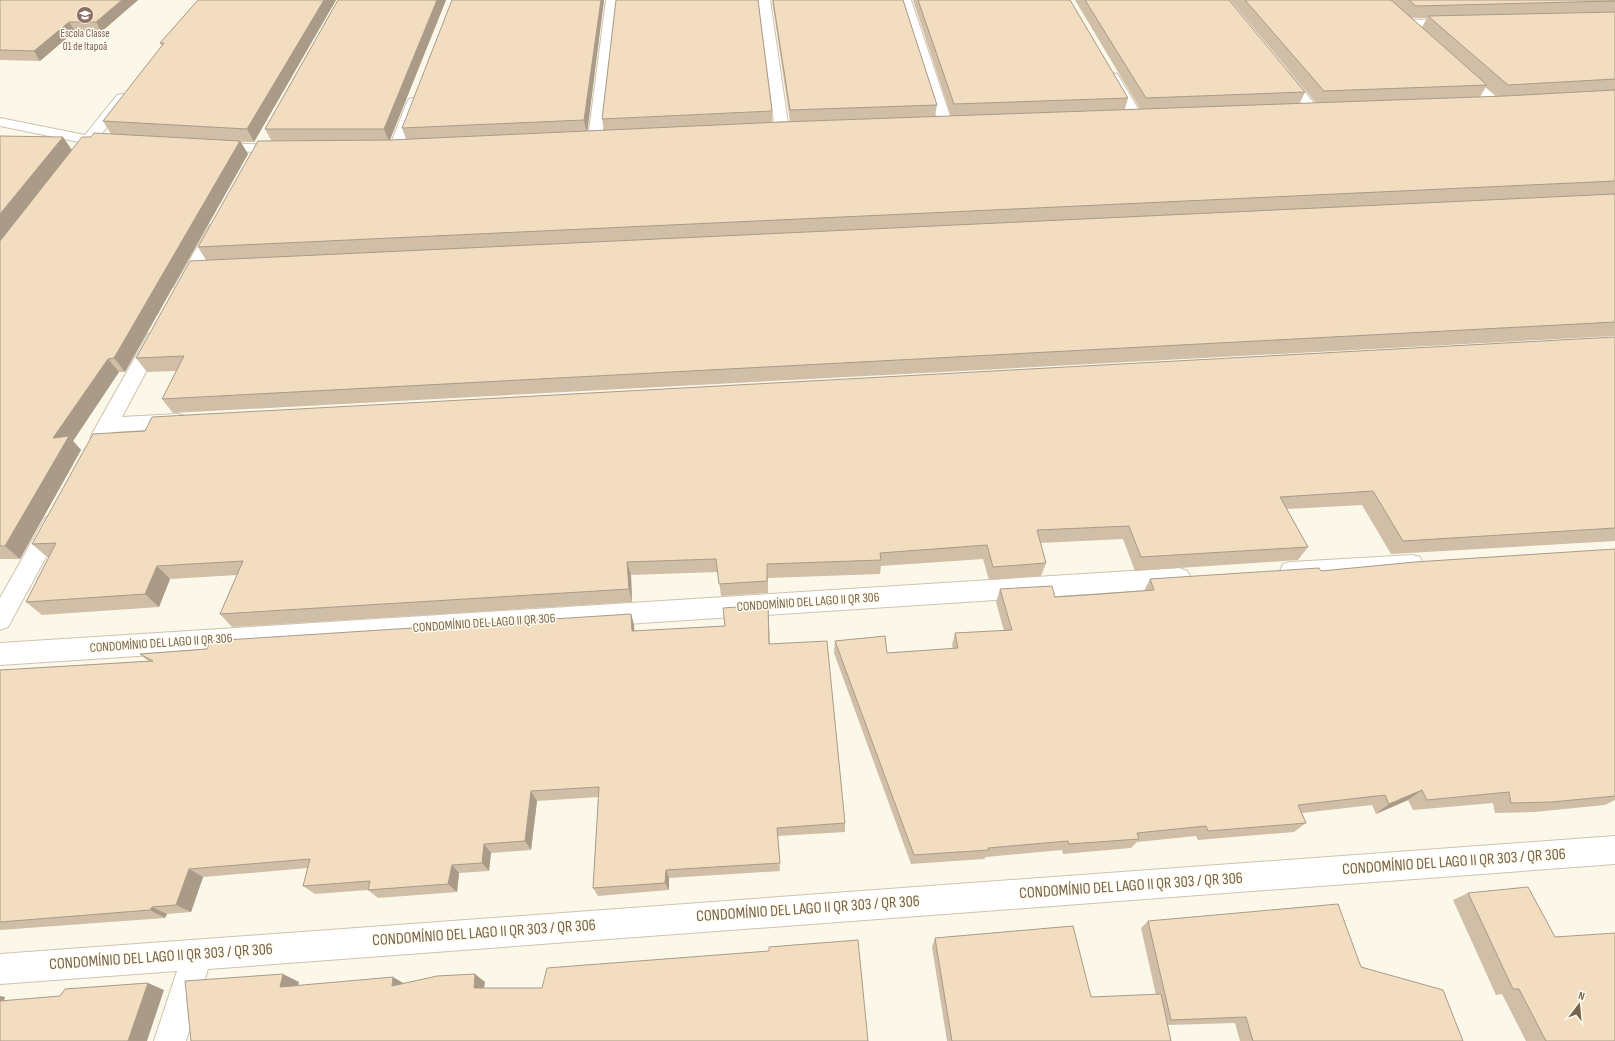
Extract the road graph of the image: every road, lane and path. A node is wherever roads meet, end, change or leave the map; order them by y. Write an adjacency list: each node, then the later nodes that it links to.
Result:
1 (612, 0): 30 (street)
2 (764, 0): 26 (street)
3 (905, 0): 25 (street)
4 (1396, 15): 6 (street)
5 (1463, 23): 6 (street)
6 (1407, 24): 7 (street)
7 (1419, 35)
8 (1455, 67): 13 (street)
9 (1278, 68): 16 (street)
10 (1108, 69): 20 (street)
11 (130, 88): 31 (street)
12 (419, 89): 37 (street)
13 (1496, 104): 14 (street); 15 (street)
14 (1512, 104)
15 (1480, 105)
16 (1313, 111): 17 (street); 18 (street)
17 (1329, 111)
18 (1298, 112)
19 (1151, 116): 20 (street)
20 (1136, 117): 21 (street)
21 (1120, 118)
22 (0, 122): 31 (street)
23 (962, 124): 25 (street)
24 (930, 125): 25 (street)
25 (946, 125)
26 (782, 130): 27 (street); 28 (street)
27 (798, 130)
28 (766, 131)
29 (610, 138): 30 (street)
30 (595, 139): 32 (street)
31 (89, 140): 33 (street); 39 (street)
32 (579, 140)
33 (120, 142)
34 (198, 146): 38 (street)
35 (412, 147): 37 (street)
36 (381, 148): 37 (street)
37 (396, 148)
38 (298, 149)
39 (75, 158)
40 (226, 209): 41 (street)
41 (174, 303)
42 (163, 323): 44 (street)
43 (195, 420): 44 (street)
44 (107, 425): 45 (street)
45 (92, 453)
46 (61, 509): 50 (street)
47 (1432, 562): 48 (street)
48 (1273, 572)
49 (1201, 577): 51 (street, CONDOMÍNIO DEL LAGO II QR 306)
50 (0, 620)
51 (0, 654)
52 (1615, 850): 53 (street, CONDOMÍNIO DEL LAGO II QR 303 / QR 306)
53 (197, 955): 54 (street, CONDOMÍNIO DEL LAGO II QR 303 / QR 306); 55 (street)
54 (0, 968)
55 (170, 1041)

